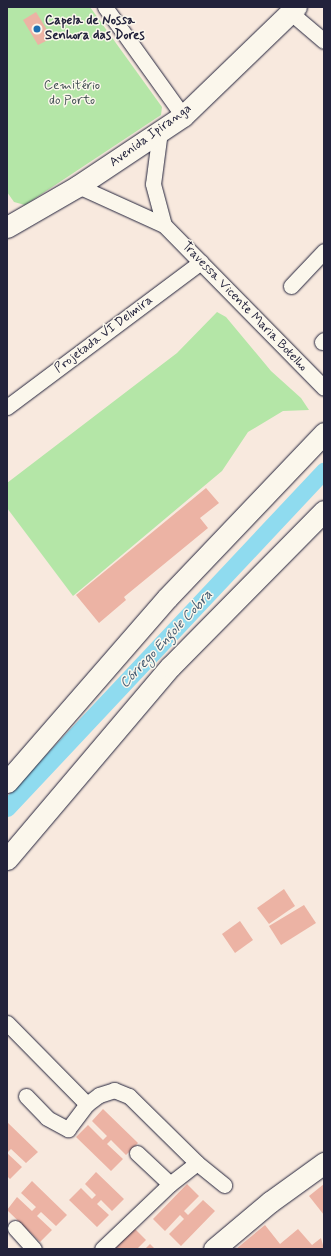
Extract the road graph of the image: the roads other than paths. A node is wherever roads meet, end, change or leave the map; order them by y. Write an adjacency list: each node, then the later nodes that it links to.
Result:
1 (105, 7): 4 (street)
2 (294, 10): 3 (street); 4 (street, Avenida Ipiranga)
3 (324, 41)
4 (183, 116): 5 (street, Avenida Ipiranga)
5 (160, 131): 6 (street, Avenida Ipiranga); 8 (street, Travessa Vicente Maria Botelho)
6 (78, 186): 7 (street, Avenida Ipiranga); 8 (street, Travessa Vicente Maria Botelho)
7 (9, 222)
8 (164, 225): 10 (street, Travessa Vicente Maria Botelho)
9 (324, 251): 11 (street)
10 (201, 262): 12 (street, Travessa Vicente Maria Botelho); 13 (street, Projetada VI Delmira)
11 (291, 286)
12 (324, 388)
13 (7, 407)
14 (324, 433): 16 (street)
15 (324, 511): 17 (street)
16 (7, 782)
17 (7, 859)
18 (7, 1024): 20 (street)
19 (26, 1096): 20 (street)
20 (87, 1104): 22 (street)
21 (137, 1153): 24 (street)
22 (197, 1163): 24 (street); 25 (street)
23 (324, 1163): 29 (street)
24 (170, 1184): 28 (street)
25 (224, 1185)
26 (15, 1228): 27 (street)
27 (34, 1249)
28 (102, 1249)
29 (214, 1249)

